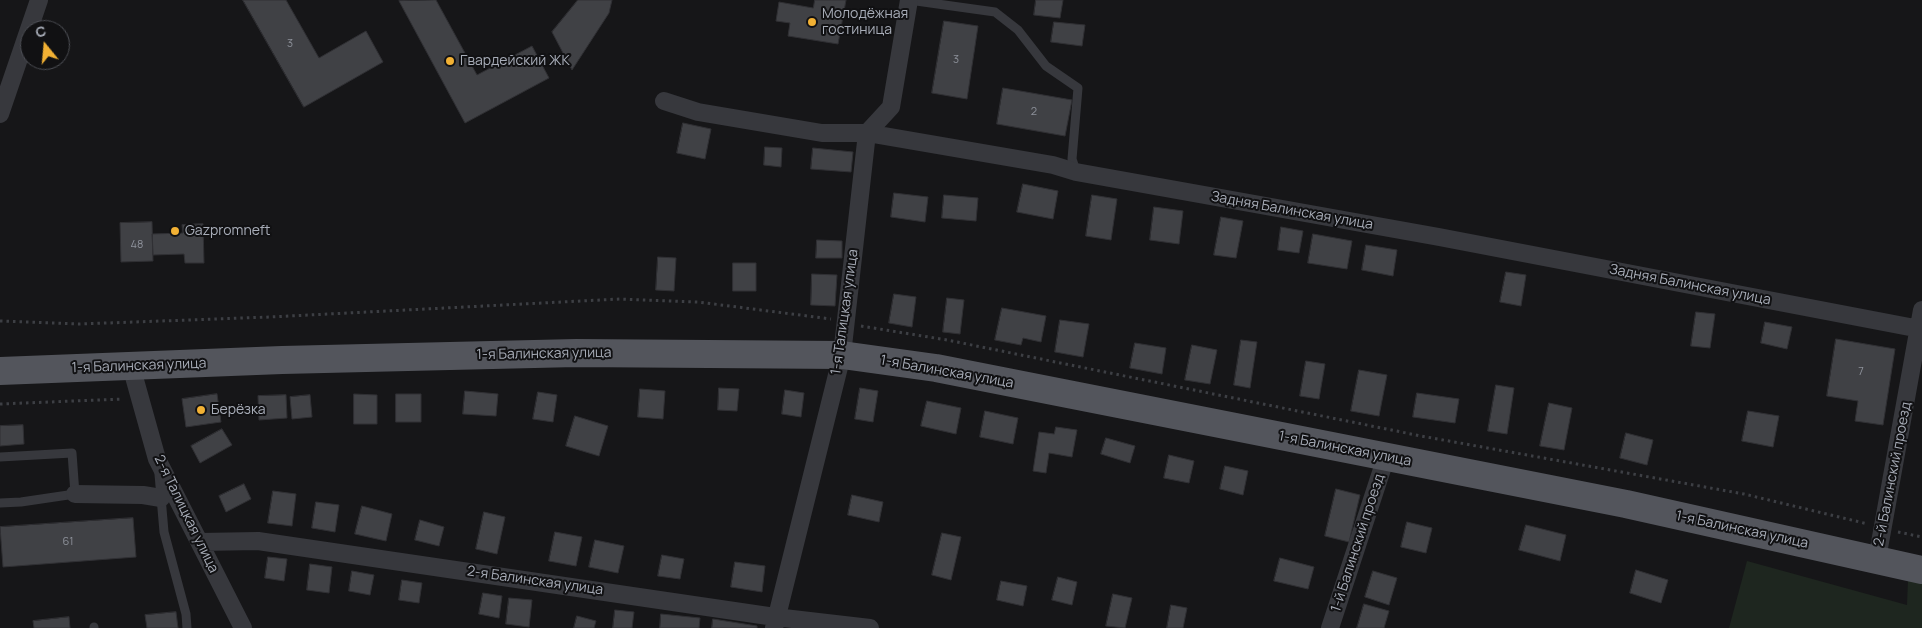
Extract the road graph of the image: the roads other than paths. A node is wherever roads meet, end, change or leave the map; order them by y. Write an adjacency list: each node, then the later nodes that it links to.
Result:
1 (39, 0): 4 (street)
2 (909, 0): 5 (street); 6 (lane)
3 (664, 101): 5 (street, Задняя Балинская улица)
4 (2, 104)
5 (868, 133): 6 (street, Задняя Балинская улица); 9 (street, 1-я Талицкая улица)
6 (1076, 172): 8 (street, Задняя Балинская улица)
7 (1922, 310): 8 (street, 2-й Балинский проезд)
8 (1920, 339): 19 (street, 2-й Балинский проезд)
9 (842, 355): 11 (main road, 1-я Балинская улица); 13 (main road, 1-я Балинская улица); 21 (street, 1-я Талицкая улица)
10 (0, 370): 11 (main road, 1-я Балинская улица)
11 (135, 379): 14 (street, 2-я Талицкая улица)
12 (0, 457): 15 (lane)
13 (1386, 457): 19 (main road, 1-я Балинская улица); 25 (street, 1-й Балинский проезд)
14 (157, 459): 16 (lane); 18 (street, 2-я Талицкая улица)
15 (75, 494): 16 (street); 17 (lane)
16 (161, 498): 22 (lane)
17 (0, 503)
18 (200, 542): 21 (street, 2-я Балинская улица); 23 (street, 2-я Талицкая улица)
19 (1877, 559): 20 (main road, 1-я Балинская улица)
20 (1922, 570)
21 (774, 622): 24 (street, 2-я Балинская улица)
22 (187, 628)
23 (243, 628)
24 (870, 628)
25 (1330, 628)

